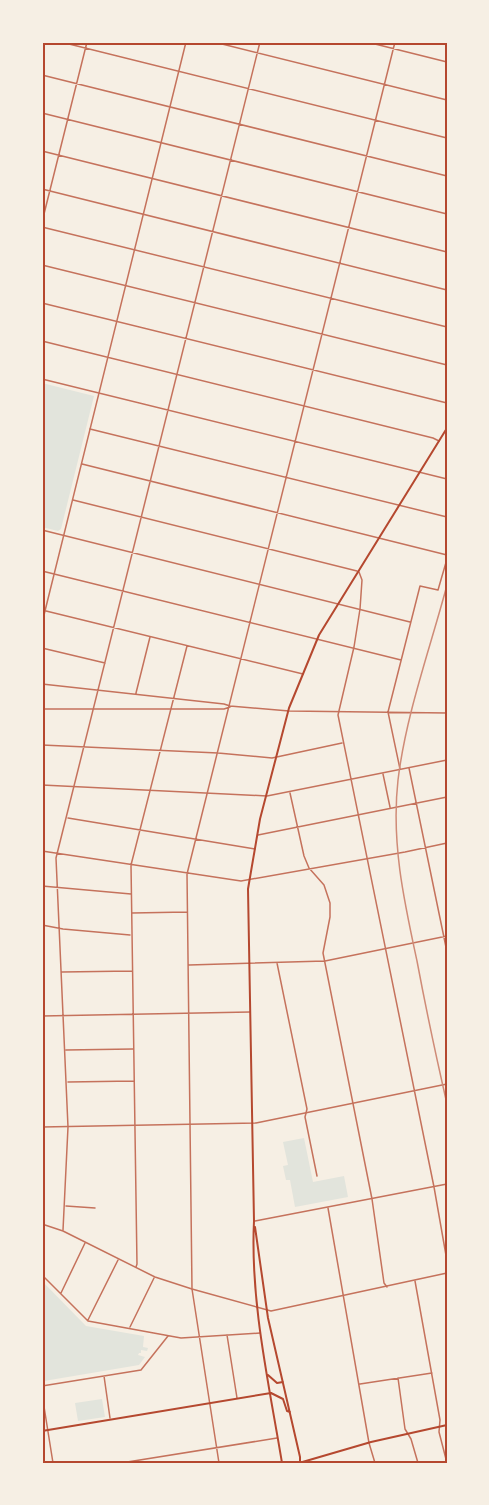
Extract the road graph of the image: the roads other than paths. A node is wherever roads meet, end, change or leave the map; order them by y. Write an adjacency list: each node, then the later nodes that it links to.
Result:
1 (61, 42): 8 (street)
2 (87, 42): 8 (street)
3 (186, 42): 12 (street)
4 (214, 42): 10 (street)
5 (260, 42): 10 (street)
6 (367, 42): 9 (street)
7 (395, 42): 9 (street)
8 (85, 48): 12 (street); 14 (street)
9 (393, 49): 11 (street); 15 (street)
10 (257, 53): 15 (street); 16 (street)
11 (447, 62)
12 (179, 71): 16 (street); 18 (street)
13 (42, 75): 14 (street)
14 (76, 84): 18 (street); 20 (street)
15 (384, 84): 17 (street); 21 (street)
16 (248, 88): 21 (street); 22 (street)
17 (447, 100)
18 (170, 107): 22 (street); 24 (street)
19 (42, 113): 20 (street)
20 (67, 120): 24 (street); 26 (street)
21 (375, 120): 23 (street); 27 (street)
22 (239, 124): 27 (street); 28 (street)
23 (447, 138)
24 (161, 143): 28 (street); 30 (street)
25 (42, 151): 26 (street)
26 (58, 155): 30 (street); 32 (street)
27 (367, 156): 29 (street); 33 (street)
28 (231, 160): 33 (street); 34 (street)
29 (447, 176)
30 (152, 178): 34 (street); 35 (street)
31 (42, 189): 32 (street)
32 (50, 191): 35 (street); 37 (street)
33 (358, 191): 36 (street); 39 (street)
34 (222, 196): 39 (street); 40 (street)
35 (143, 214): 40 (street); 41 (street)
36 (447, 214)
37 (42, 222)
38 (42, 227): 41 (street)
39 (349, 227): 42 (street); 43 (street)
40 (213, 231): 43 (street); 45 (street)
41 (135, 250): 45 (street); 46 (street)
42 (447, 252)
43 (340, 263): 47 (street); 48 (street)
44 (42, 265): 46 (street)
45 (204, 267): 48 (street); 50 (street)
46 (126, 286): 50 (street); 51 (street)
47 (447, 290)
48 (331, 299): 52 (street); 53 (street)
49 (42, 303): 51 (street)
50 (195, 303): 53 (street); 54 (street)
51 (117, 321): 54 (street); 56 (street)
52 (447, 327)
53 (322, 334): 57 (street); 58 (street)
54 (186, 339): 58 (street); 59 (street)
55 (42, 341): 56 (street)
56 (108, 357): 59 (street); 61 (street)
57 (447, 365)
58 (313, 370): 62 (street); 63 (street)
59 (177, 374): 63 (street); 64 (street)
60 (42, 379): 61 (street)
61 (99, 393): 64 (street); 66 (street)
62 (447, 404)
63 (304, 406): 67 (street); 68 (street)
64 (169, 410): 67 (street); 69 (street)
65 (447, 428): 68 (main road)
66 (90, 429): 69 (street); 70 (street)
67 (296, 441): 71 (street); 72 (street)
68 (439, 441): 71 (main road)
69 (160, 446): 72 (street); 74 (street)
70 (81, 464): 74 (street); 75 (street)
71 (420, 472): 73 (street); 76 (main road)
72 (287, 477): 76 (street); 77 (street)
73 (447, 479)
74 (151, 481): 77 (street); 78 (street)
75 (73, 500): 78 (street); 81 (street)
76 (399, 505): 79 (street); 82 (main road)
77 (278, 513): 82 (street); 83 (street)
78 (142, 517): 83 (street); 84 (street)
79 (447, 517)
80 (42, 530): 81 (street)
81 (64, 536): 84 (street); 89 (street)
82 (379, 538): 85 (street); 88 (main road)
83 (269, 548): 88 (street); 90 (street)
84 (133, 553): 90 (street); 91 (street)
85 (447, 555)
86 (447, 559): 96 (street)
87 (42, 571): 89 (street)
88 (358, 572): 92 (main road); 93 (street)
89 (54, 574): 91 (street); 94 (street)
90 (260, 585): 92 (street); 95 (street)
91 (123, 591): 95 (street); 98 (street)
92 (338, 604): 93 (street); 100 (main road)
93 (360, 609): 96 (street); 102 (street)
94 (44, 610): 97 (street); 98 (street)
95 (251, 622): 100 (street); 104 (street)
96 (410, 622): 105 (street)
97 (42, 623)
98 (114, 628): 99 (street); 106 (street)
99 (150, 637): 101 (street); 110 (street)
100 (317, 639): 102 (street); 107 (main road)
101 (187, 646): 104 (street); 111 (street)
102 (354, 647): 105 (street); 117 (street)
103 (42, 648): 106 (street)
104 (242, 659): 107 (street); 112 (street)
105 (401, 660): 118 (street)
106 (106, 663): 109 (street)
107 (303, 674): 116 (main road)
108 (42, 684): 109 (street)
109 (99, 690): 110 (street); 113 (street)
110 (136, 694): 111 (street)
111 (175, 698): 112 (street); 114 (street)
112 (230, 706): 114 (street); 116 (street); 125 (street)
113 (94, 708): 114 (street); 115 (street); 123 (street)
114 (172, 708): 124 (street)
115 (42, 709)
116 (288, 711): 117 (street); 126 (main road)
117 (338, 711): 118 (street); 121 (street)
118 (388, 712): 119 (street); 129 (street)
119 (447, 712): 120 (street)
120 (447, 721)
121 (343, 743): 126 (street); 131 (street)
122 (42, 745): 123 (street)
123 (85, 746): 124 (street); 133 (street)
124 (161, 750): 125 (street); 134 (street)
125 (218, 753): 126 (street); 136 (street)
126 (276, 757): 137 (main road)
127 (447, 760): 128 (street)
128 (409, 768): 129 (street); 139 (street)
129 (400, 770): 130 (street)
130 (383, 773): 131 (street); 140 (street)
131 (351, 779): 135 (street); 141 (street)
132 (42, 784): 133 (street)
133 (75, 786): 134 (street); 142 (street)
134 (150, 790): 136 (street); 144 (street)
135 (290, 792): 137 (street); 143 (street)
136 (207, 793): 137 (street); 146 (street)
137 (266, 796): 145 (main road)
138 (447, 797): 139 (street)
139 (416, 803): 140 (street); 148 (street)
140 (391, 808): 141 (street)
141 (358, 815): 143 (street); 152 (street)
142 (67, 818): 144 (street); 151 (street)
143 (297, 827): 145 (street); 154 (street)
144 (139, 830): 146 (street); 153 (street)
145 (257, 835): 149 (main road)
146 (195, 840): 149 (street); 155 (street)
147 (447, 843): 148 (street)
148 (426, 847): 152 (street); 165 (street)
149 (255, 849): 156 (main road)
150 (42, 851): 151 (street)
151 (58, 854): 153 (street); 158 (street)
152 (367, 859): 154 (street); 166 (street)
153 (131, 865): 155 (street); 159 (street)
154 (309, 868): 156 (street); 168 (street)
155 (187, 874): 156 (street); 160 (street)
156 (250, 880): 170 (main road)
157 (42, 886): 158 (street)
158 (58, 888): 159 (street); 163 (street)
159 (131, 894): 161 (street)
160 (187, 912): 161 (street); 171 (street)
161 (131, 913): 164 (street)
162 (42, 925): 163 (street)
163 (60, 928): 164 (street); 173 (street)
164 (132, 935): 172 (street)
165 (445, 937): 166 (street); 167 (street)
166 (385, 949): 168 (street); 184 (street)
167 (447, 952)
168 (325, 961): 169 (street); 185 (street)
169 (277, 962): 170 (street); 186 (street)
170 (249, 963): 171 (street); 174 (main road)
171 (188, 965): 175 (street)
172 (132, 971): 173 (street); 176 (street)
173 (62, 972): 177 (street)
174 (250, 1012): 175 (street); 187 (main road)
175 (189, 1013): 176 (street); 188 (street)
176 (133, 1014): 177 (street); 179 (street)
177 (64, 1015): 178 (street); 180 (street)
178 (42, 1016)
179 (134, 1049): 180 (street); 181 (street)
180 (65, 1050): 182 (street)
181 (134, 1081): 182 (street); 189 (street)
182 (67, 1083): 190 (street)
183 (447, 1084): 184 (street)
184 (414, 1091): 185 (street); 194 (street)
185 (353, 1103): 186 (street); 195 (street)
186 (306, 1114): 187 (street); 192 (street)
187 (252, 1123): 188 (street); 199 (main road)
188 (191, 1125): 189 (street); 211 (street)
189 (135, 1126): 190 (street); 205 (street)
190 (68, 1127): 191 (street); 196 (street)
191 (42, 1128)
192 (317, 1176)
193 (447, 1184): 194 (street)
194 (434, 1187): 195 (street); 204 (street)
195 (372, 1199): 197 (street); 210 (street)
196 (65, 1206): 198 (street); 201 (street)
197 (328, 1207): 199 (street); 213 (street)
198 (95, 1208)
199 (254, 1221): 214 (main road); 215 (main road)
200 (42, 1224): 201 (street)
201 (63, 1231): 202 (street)
202 (86, 1242): 203 (street); 212 (street)
203 (118, 1258): 205 (street); 216 (street)
204 (447, 1261)
205 (135, 1268): 208 (street)
206 (447, 1273): 209 (street)
207 (42, 1275): 212 (street)
208 (155, 1277): 211 (street); 217 (street)
209 (414, 1281): 210 (street); 222 (street)
210 (387, 1287): 213 (street)
211 (192, 1289): 214 (street); 221 (street)
212 (60, 1293): 216 (street)
213 (344, 1296): 215 (street); 227 (street)
214 (257, 1307): 215 (street); 218 (main road)
215 (267, 1310): 226 (main road)
216 (88, 1321): 217 (street)
217 (130, 1329): 220 (street)
218 (261, 1333): 219 (street); 223 (main road)
219 (227, 1335): 221 (street); 232 (street)
220 (168, 1336): 221 (street); 224 (street)
221 (199, 1337): 233 (street)
222 (433, 1373): 225 (street); 238 (street)
223 (268, 1375): 226 (main road); 229 (main road)
224 (104, 1376): 228 (street); 236 (street)
225 (398, 1378): 227 (street); 241 (street)
226 (283, 1382): 235 (main road)
227 (359, 1384): 243 (street)
228 (42, 1386)
229 (271, 1393): 231 (main road); 232 (main road); 234 (main road)
230 (42, 1394): 239 (street)
231 (279, 1397): 234 (main road); 235 (main road)
232 (238, 1399): 233 (main road)
233 (210, 1403): 236 (main road); 244 (street)
234 (273, 1406): 242 (main road)
235 (290, 1412): 249 (main road)
236 (111, 1419): 239 (main road)
237 (447, 1425): 238 (main road)
238 (440, 1427): 241 (main road); 252 (street)
239 (47, 1430): 240 (main road); 245 (street)
240 (42, 1431)
241 (408, 1434): 243 (main road); 251 (street)
242 (278, 1438): 244 (street); 248 (main road)
243 (369, 1443): 249 (main road); 250 (street)
244 (217, 1448): 246 (street); 247 (street)
245 (53, 1463)
246 (121, 1463)
247 (219, 1463)
248 (282, 1463)
249 (300, 1463)
250 (375, 1463)
251 (418, 1463)
252 (447, 1463)

